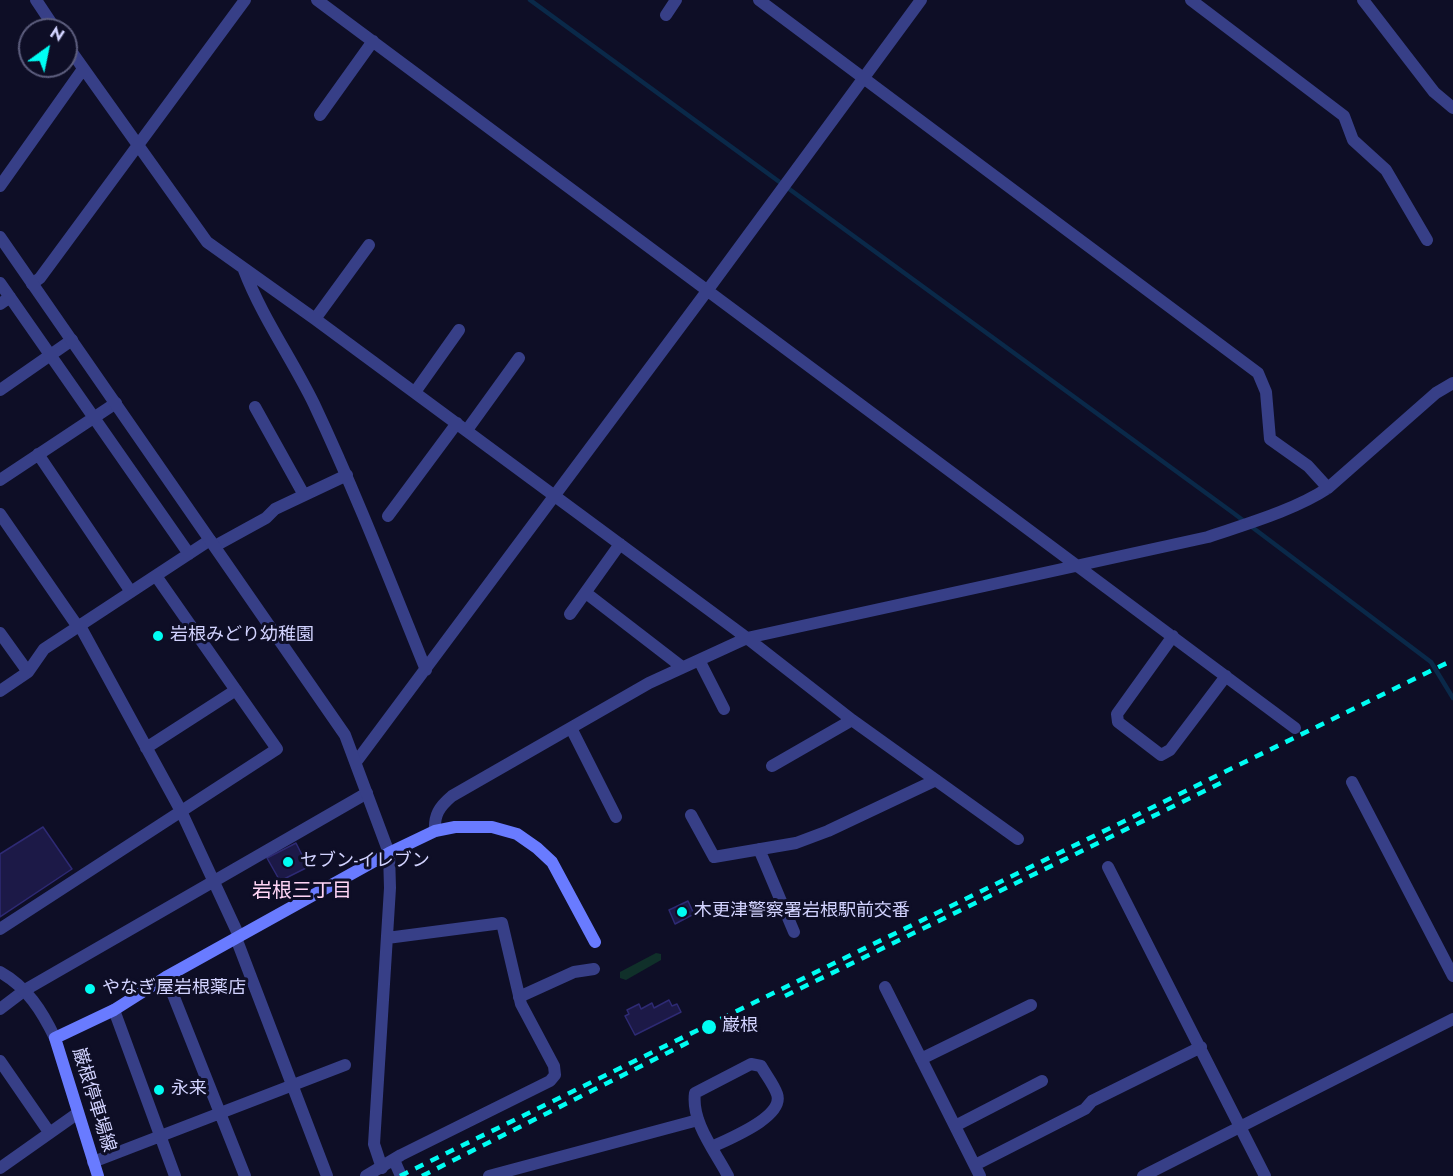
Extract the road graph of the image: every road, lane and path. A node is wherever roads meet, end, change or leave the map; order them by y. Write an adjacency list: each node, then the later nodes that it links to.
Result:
1 (36, 0): 10 (street)
2 (245, 0): 17 (street)
3 (317, 0): 11 (street)
4 (676, 0): 9 (street)
5 (759, 0): 14 (street)
6 (921, 0): 14 (street)
7 (1191, 0): 20 (street)
8 (1363, 0): 15 (street)
9 (666, 15)
10 (48, 18)
11 (373, 41): 16 (street); 25 (street)
12 (78, 62): 13 (street)
13 (83, 69): 17 (street); 18 (street)
14 (863, 77): 25 (street); 42 (street)
15 (1453, 108)
16 (320, 115)
17 (137, 147): 22 (street); 24 (street)
18 (0, 186)
19 (0, 237): 24 (street)
20 (1428, 240)
21 (369, 245): 27 (street)
22 (244, 270): 27 (street); 40 (street)
23 (0, 283): 26 (street)
24 (32, 284): 29 (street)
25 (707, 291): 44 (street); 50 (street)
26 (5, 301): 30 (street)
27 (315, 319): 34 (street)
28 (459, 330): 34 (street)
29 (72, 340): 30 (street); 35 (street)
30 (51, 355): 33 (street); 37 (street)
31 (519, 358): 38 (street)
32 (1453, 383): 42 (street)
33 (0, 390)
34 (415, 392): 38 (street)
35 (116, 403): 37 (street); 47 (street)
36 (255, 406): 43 (street)
37 (94, 417): 39 (street); 49 (street)
38 (462, 427): 44 (street); 46 (street)
39 (38, 454): 41 (street); 52 (street)
40 (347, 475): 43 (street); 61 (street)
41 (0, 480)
42 (1329, 488): 50 (street)
43 (304, 495): 47 (street)
44 (555, 496): 48 (street); 61 (street)
45 (0, 514): 55 (street)
46 (388, 516)
47 (212, 543): 49 (street); 71 (street)
48 (620, 544): 53 (street); 58 (street)
49 (189, 554): 51 (street)
50 (1079, 566): 57 (street); 58 (street)
51 (156, 576): 52 (street); 64 (street)
52 (131, 592): 55 (street)
53 (586, 593): 54 (street); 60 (street)
54 (570, 614)
55 (79, 627): 62 (street); 70 (street)
56 (0, 633): 62 (street)
57 (1173, 636): 63 (street); 63 (street)
58 (747, 638): 59 (street); 67 (street)
59 (699, 660): 60 (street); 66 (street)
60 (682, 668): 68 (street)
61 (426, 670): 71 (street)
62 (28, 672): 65 (street)
63 (1226, 676): 69 (street)
64 (236, 690): 70 (street); 76 (street)
65 (0, 691)
66 (724, 709)
67 (852, 720): 72 (street); 73 (street)
68 (571, 728): 78 (street); 79 (street)
69 (1295, 728)
70 (146, 748): 76 (street)
71 (356, 762): 75 (street)
72 (772, 766)
73 (936, 780): 80 (street); 81 (street)
74 (1352, 782): 92 (street)
75 (367, 793): 82 (street); 84 (street)
76 (181, 811): 84 (street); 85 (street)
77 (691, 815): 81 (street)
78 (616, 817)
79 (435, 831): 82 (main road, 巌根停車場線); 89 (main road, 巌根停車場線)
80 (1018, 838)
81 (759, 849): 86 (street)
82 (389, 853): 87 (main road, 巌根停車場線); 88 (street)
83 (1108, 867): 102 (street)
84 (214, 882): 87 (street); 95 (street)
85 (0, 929)
86 (794, 932)
87 (237, 937): 93 (main road, 巌根停車場線); 107 (street)
88 (387, 938): 96 (street); 119 (street)
89 (596, 942)
90 (594, 969): 96 (street)
91 (0, 972): 95 (street)
92 (1453, 976)
93 (166, 977): 99 (main road, 巌根停車場線); 109 (street)
94 (885, 987): 103 (street)
95 (24, 990): 98 (street); 101 (street)
96 (519, 997): 116 (street)
97 (1031, 1005): 103 (street)
98 (0, 1009)
99 (114, 1010): 101 (main road, 巌根停車場線); 114 (street)
100 (1453, 1018): 112 (street)
101 (55, 1038): 108 (main road, 巌根停車場線)
102 (1201, 1047): 112 (street); 120 (street)
103 (921, 1059): 111 (street)
104 (0, 1060): 113 (street)
105 (345, 1065): 107 (street)
106 (1042, 1081): 111 (street)
107 (292, 1086): 109 (street); 124 (street)
108 (78, 1113): 113 (street); 117 (main road, 巌根停車場線)
109 (221, 1113): 114 (street); 123 (street)
110 (698, 1120): 115 (street); 115 (street); 127 (street)
111 (955, 1126): 120 (street)
112 (1240, 1127): 129 (street); 130 (street)
113 (49, 1132): 118 (street)
114 (160, 1136): 117 (street); 122 (street)
115 (712, 1147): 128 (street)
116 (394, 1160): 119 (street); 126 (street)
117 (93, 1162): 121 (main road, 巌根停車場線)
118 (0, 1168)
119 (382, 1168): 125 (street)
120 (978, 1171)
121 (98, 1176)
122 (175, 1176)
123 (245, 1176)
124 (327, 1176)
125 (366, 1176)
126 (401, 1176)
127 (489, 1176)
128 (728, 1176)
129 (1143, 1176)
130 (1265, 1176)

